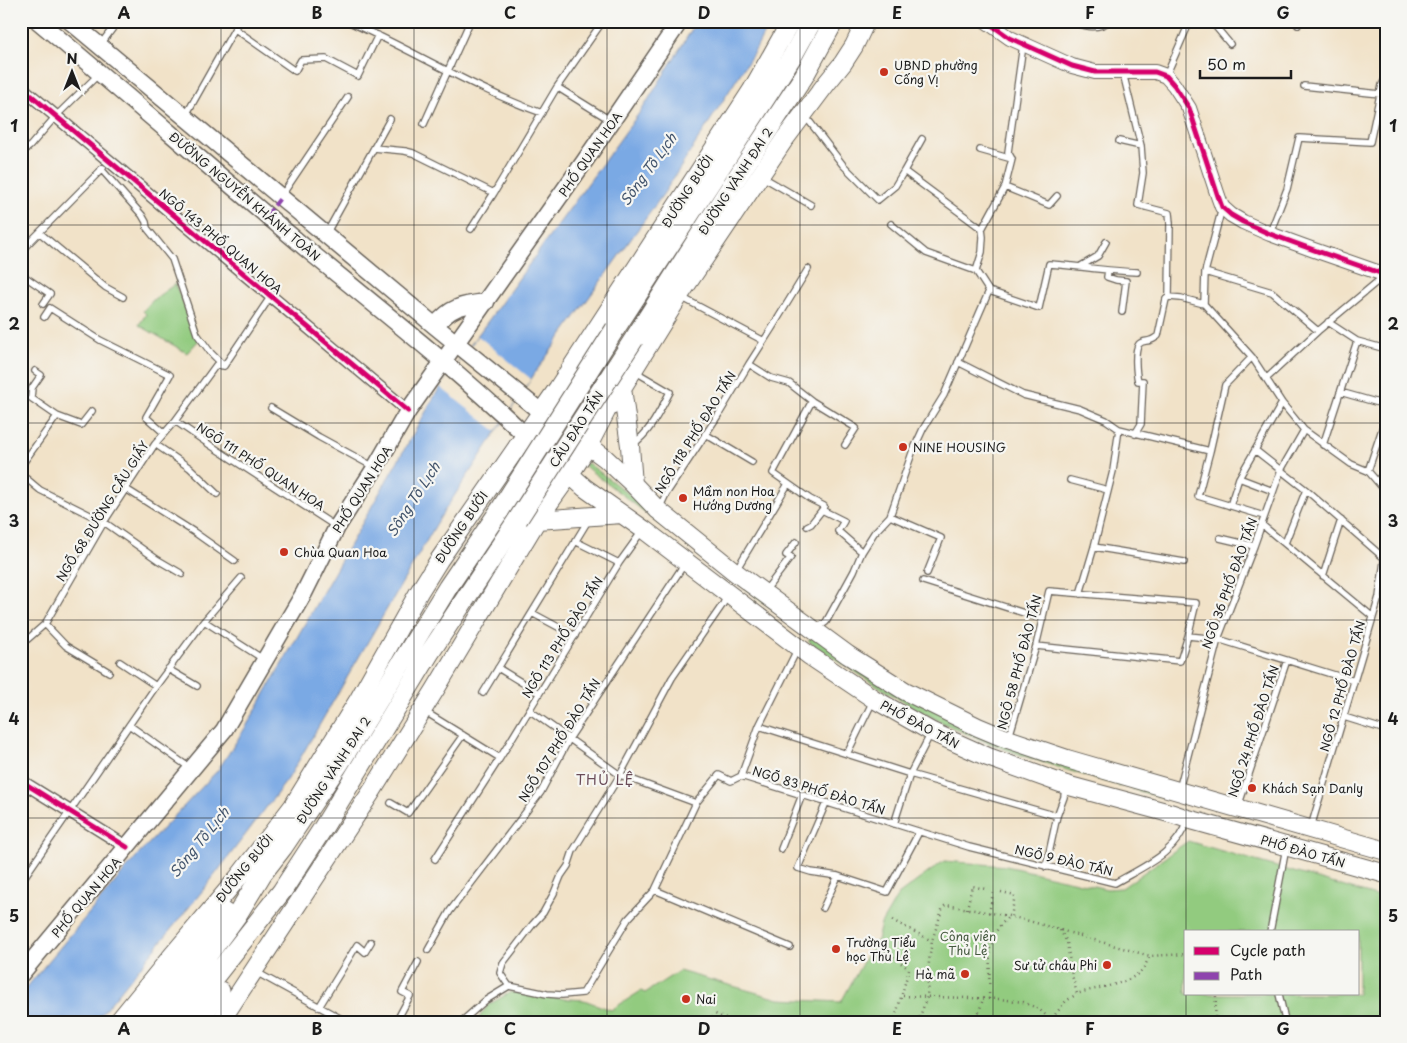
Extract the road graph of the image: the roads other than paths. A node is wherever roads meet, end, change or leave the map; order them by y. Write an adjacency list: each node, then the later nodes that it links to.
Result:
1 (38, 21): 25 (main road, ĐƯỜNG NGUYỄN KHÁNH TOÀN)
2 (70, 21): 22 (main road, ĐƯỜNG NGUYỄN KHÁNH TOÀN)
3 (118, 21): 22 (lane)
4 (239, 21): 18 (lane)
5 (347, 21): 19 (lane)
6 (603, 21): 28 (lane)
7 (680, 21): 38 (main road, PHỐ QUAN HOA)
8 (791, 21): 98 (main road, ĐƯỜNG BƯỞI)
9 (812, 21): 84 (highway, ĐƯỜNG VÀNH ĐAI 2)
10 (834, 21): 86 (highway, ĐƯỜNG VÀNH ĐAI 2)
11 (866, 21): 34 (main road)
12 (986, 21): 21 (street)
13 (1067, 21): 14 (lane)
14 (1110, 21)
15 (1190, 21): 26 (lane)
16 (1211, 21): 20 (lane)
17 (468, 26): 23 (lane)
18 (235, 29): 19 (lane); 36 (lane)
19 (378, 35): 23 (lane)
20 (1230, 44)
21 (1023, 45): 24 (street); 46 (lane)
22 (100, 46): 36 (main road, ĐƯỜNG NGUYỄN KHÁNH TOÀN)
23 (447, 70): 33 (lane); 39 (lane)
24 (1123, 72): 26 (street); 42 (lane)
25 (100, 73): 35 (lane); 95 (main road, ĐƯỜNG NGUYỄN KHÁNH TOÀN)
26 (1166, 76): 55 (street)
27 (1386, 76): 31 (lane)
28 (557, 86): 33 (lane); 38 (lane)
29 (1304, 86): 31 (lane)
30 (21, 87): 35 (street, NGÕ 143 PHỐ QUAN HOA)
31 (1380, 94): 61 (lane)
32 (348, 97): 53 (lane)
33 (542, 113): 51 (lane)
34 (803, 114): 48 (lane); 49 (main road)
35 (56, 116): 45 (lane); 47 (street, NGÕ 143 PHỐ QUAN HOA)
36 (184, 117): 53 (main road, ĐƯỜNG NGUYỄN KHÁNH TOÀN)
37 (390, 119): 43 (lane)
38 (612, 122): 77 (main road, PHỐ QUAN HOA)
39 (424, 124)
40 (922, 139): 48 (lane)
41 (1119, 141): 42 (lane)
42 (1140, 146): 76 (lane)
43 (374, 148): 51 (lane); 60 (lane)
44 (980, 150): 46 (lane)
45 (21, 152)
46 (1012, 159): 50 (lane)
47 (105, 165): 59 (lane); 73 (street, NGÕ 143 PHỐ QUAN HOA); 94 (lane)
48 (904, 170): 58 (lane)
49 (761, 176): 54 (lane); 74 (main road)
50 (1005, 188): 52 (lane); 58 (lane)
51 (494, 193): 57 (lane)
52 (1056, 196)
53 (281, 197): 60 (main road, ĐƯỜNG NGUYỄN KHÁNH TOÀN)
54 (811, 205)
55 (1222, 207): 61 (street); 69 (lane)
56 (891, 224): 66 (lane)
57 (470, 229)
58 (982, 229): 66 (lane)
59 (40, 233): 63 (lane); 75 (lane)
60 (326, 234): 83 (main road, ĐƯỜNG NGUYỄN KHÁNH TOÀN)
61 (1270, 234): 71 (street)
62 (1106, 242): 64 (lane)
63 (21, 251)
64 (1081, 266): 67 (lane); 72 (lane)
65 (808, 269): 87 (lane, NGÕ 118 PHỐ ĐÀO TẤN)
66 (976, 271): 72 (lane)
67 (1108, 271): 68 (lane); 80 (lane)
68 (1136, 272)
69 (1205, 272): 79 (lane); 85 (lane)
70 (21, 274): 78 (lane)
71 (1386, 275): 82 (lane)
72 (989, 291): 92 (lane)
73 (272, 296): 94 (lane, NGÕ 68 ĐƯỜNG CẦU GIẤY); 107 (street, NGÕ 143 PHỐ QUAN HOA)
74 (679, 296): 87 (lane); 96 (main road)
75 (123, 297)
76 (1169, 297): 79 (lane); 116 (lane)
77 (486, 302): 83 (main road); 89 (main road, PHỐ QUAN HOA)
78 (43, 304)
79 (1204, 304): 91 (lane)
80 (1122, 312)
81 (44, 317): 114 (lane)
82 (1328, 322): 85 (lane); 88 (lane)
83 (435, 326): 89 (main road, ĐƯỜNG NGUYỄN KHÁNH TOÀN)
84 (615, 330): 143 (highway, CẦU ĐÀO TẤN, bridge)
85 (1318, 332): 99 (lane)
86 (634, 339): 150 (highway, CẦU ĐÀO TẤN, bridge)
87 (764, 341): 93 (lane, NGÕ 118 PHỐ ĐÀO TẤN)
88 (1357, 341): 90 (lane); 100 (lane)
89 (462, 347): 95 (main road, PHỐ QUAN HOA); 108 (main road, ĐƯỜNG NGUYỄN KHÁNH TOÀN)
90 (1386, 349)
91 (1252, 357): 99 (lane); 124 (lane)
92 (958, 362): 112 (lane); 148 (lane)
93 (749, 364): 102 (lane); 115 (lane, NGÕ 118 PHỐ ĐÀO TẤN)
94 (224, 366): 111 (lane, NGÕ 68 ĐƯỜNG CẦU GIẤY)
95 (447, 366): 107 (main road, PHỐ QUAN HOA); 117 (main road, ĐƯỜNG NGUYỄN KHÁNH TOÀN)
96 (634, 368): 101 (main road); 122 (lane)
97 (34, 371): 109 (lane)
98 (569, 371): 101 (main road); 108 (main road, ĐƯỜNG BƯỞI)
99 (1267, 378): 103 (lane)
100 (1340, 392): 104 (lane); 120 (lane)
101 (618, 393): 121 (main road); 122 (main road)
102 (812, 401): 119 (lane); 135 (lane)
103 (1282, 403): 113 (lane); 123 (lane)
104 (1386, 404)
105 (271, 408): 127 (lane)
106 (92, 411): 109 (lane)
107 (408, 411): 127 (main road, PHỐ QUAN HOA)
108 (542, 412): 117 (main road, ĐƯỜNG BƯỞI); 121 (main road, PHỐ ĐÀO TẤN)
109 (57, 416): 126 (lane)
110 (1386, 417): 129 (lane)
111 (175, 421): 114 (lane, NGÕ 68 ĐƯỜNG CẦU GIẤY); 156 (lane, NGÕ 111 PHỐ QUAN HOA)
112 (1118, 429): 116 (lane); 137 (lane)
113 (1304, 430): 120 (lane); 128 (lane, NGÕ 36 PHỐ ĐÀO TẤN)
114 (164, 433): 118 (lane, NGÕ 68 ĐƯỜNG CẦU GIẤY)
115 (705, 434): 125 (lane); 144 (lane, NGÕ 118 PHỐ ĐÀO TẤN)
116 (1135, 434): 124 (lane)
117 (525, 435): 131 (main road, PHỐ ĐÀO TẤN); 260 (main road, ĐƯỜNG BƯỞI)
118 (154, 444): 136 (lane, NGÕ 68 ĐƯỜNG CẦU GIẤY); 141 (lane)
119 (845, 445)
120 (1323, 445): 129 (lane)
121 (588, 446): 131 (main road); 134 (main road, PHỐ ĐÀO TẤN)
122 (630, 446): 134 (main road)
123 (1255, 450): 128 (lane); 132 (lane)
124 (1210, 451): 142 (lane)
125 (752, 462)
126 (21, 466)
127 (375, 468): 156 (main road, PHỐ QUAN HOA)
128 (1281, 470): 138 (lane); 139 (lane, NGÕ 36 PHỐ ĐÀO TẤN)
129 (1368, 471): 140 (lane)
130 (21, 474): 153 (lane)
131 (570, 474): 146 (main road, PHỐ ĐÀO TẤN); 151 (main road)
132 (1240, 478): 139 (lane); 142 (lane)
133 (1070, 480): 137 (lane)
134 (633, 484): 144 (main road, PHỐ ĐÀO TẤN)
135 (788, 484): 145 (lane); 171 (lane)
136 (126, 489): 153 (lane, NGÕ 68 ĐƯỜNG CẦU GIẤY); 167 (lane)
137 (1108, 490): 163 (lane)
138 (1306, 490): 152 (lane); 161 (lane)
139 (1273, 491): 149 (lane, NGÕ 36 PHỐ ĐÀO TẤN)
140 (1386, 492)
141 (217, 494)
142 (1230, 506): 149 (lane)
143 (500, 510): 243 (highway, ĐƯỜNG VÀNH ĐAI 2)
144 (658, 510): 171 (main road, PHỐ ĐÀO TẤN)
145 (822, 510): 155 (lane); 165 (lane)
146 (622, 514): 147 (main road); 157 (main road, PHỐ ĐÀO TẤN)
147 (592, 515): 151 (main road); 159 (lane)
148 (890, 516): 165 (lane); 172 (lane)
149 (1264, 516): 154 (lane, NGÕ 36 PHỐ ĐÀO TẤN)
150 (518, 519): 248 (highway, ĐƯỜNG VÀNH ĐAI 2)
151 (536, 520): 206 (main road)
152 (1341, 520): 166 (lane); 174 (lane)
153 (104, 522): 173 (lane); 186 (lane, NGÕ 68 ĐƯỜNG CẦU GIẤY)
154 (1261, 524): 161 (lane); 162 (lane, NGÕ 36 PHỐ ĐÀO TẤN)
155 (807, 526)
156 (337, 527): 194 (main road, PHỐ QUAN HOA)
157 (643, 529): 168 (main road, PHỐ ĐÀO TẤN); 170 (lane, NGÕ 113 PHỐ ĐÀO TẤN)
158 (1220, 538): 162 (lane)
159 (575, 542): 170 (lane); 182 (lane)
160 (796, 542): 177 (lane)
161 (1285, 544): 174 (lane)
162 (1254, 546): 190 (lane, NGÕ 36 PHỐ ĐÀO TẤN)
163 (1094, 547): 169 (lane); 179 (lane)
164 (1386, 547): 166 (lane, NGÕ 12 PHỐ ĐÀO TẤN)
165 (862, 552): 187 (lane)
166 (1384, 558): 180 (lane, NGÕ 12 PHỐ ĐÀO TẤN)
167 (235, 561)
168 (685, 562): 178 (main road, PHỐ ĐÀO TẤN); 215 (lane, NGÕ 107 PHỐ ĐÀO TẤN)
169 (1184, 562)
170 (619, 564): 188 (lane, NGÕ 113 PHỐ ĐÀO TẤN)
171 (735, 572): 177 (main road, PHỐ ĐÀO TẤN)
172 (927, 573)
173 (182, 574)
174 (1323, 576): 183 (lane)
175 (241, 578): 185 (lane)
176 (923, 581): 184 (lane)
177 (764, 592): 187 (main road, PHỐ ĐÀO TẤN)
178 (727, 594): 192 (main road, PHỐ ĐÀO TẤN); 220 (lane)
179 (1080, 594): 184 (lane, NGÕ 58 PHỐ ĐÀO TẤN); 189 (lane)
180 (1379, 597): 181 (lane); 183 (lane, NGÕ 12 PHỐ ĐÀO TẤN)
181 (1386, 599)
182 (532, 612): 188 (lane); 197 (lane)
183 (1373, 617): 200 (lane, NGÕ 12 PHỐ ĐÀO TẤN)
184 (1044, 619): 193 (lane, NGÕ 58 PHỐ ĐÀO TẤN)
185 (204, 621): 194 (lane); 198 (lane)
186 (45, 624): 191 (lane, NGÕ 68 ĐƯỜNG CẦU GIẤY); 199 (lane)
187 (814, 630): 192 (main road); 214 (main road, PHỐ ĐÀO TẤN)
188 (575, 636): 204 (lane, NGÕ 113 PHỐ ĐÀO TẤN)
189 (1188, 636): 190 (lane); 193 (lane)
190 (1218, 639): 195 (lane); 224 (lane, NGÕ 36 PHỐ ĐÀO TẤN)
191 (21, 645)
192 (798, 646): 205 (main road, PHỐ ĐÀO TẤN); 210 (lane, NGÕ 83 PHỐ ĐÀO TẤN)
193 (1036, 646): 214 (lane, NGÕ 58 PHỐ ĐÀO TẤN)
194 (265, 660): 218 (main road, PHỐ QUAN HOA)
195 (1287, 660): 200 (lane); 229 (lane, NGÕ 24 PHỐ ĐÀO TẤN)
196 (120, 662): 201 (lane)
197 (498, 668): 203 (lane); 204 (lane)
198 (168, 670): 201 (lane); 202 (lane)
199 (109, 672)
200 (1354, 681): 208 (lane, NGÕ 12 PHỐ ĐÀO TẤN)
201 (156, 686): 209 (lane)
202 (197, 686)
203 (483, 693)
204 (539, 693): 207 (lane, NGÕ 113 PHỐ ĐÀO TẤN)
205 (874, 699): 212 (main road, PHỐ ĐÀO TẤN); 216 (lane)
206 (422, 710): 213 (lane); 255 (main road)
207 (529, 710): 215 (lane); 217 (lane, NGÕ 113 PHỐ ĐÀO TẤN)
208 (1344, 717): 211 (lane); 234 (lane, NGÕ 12 PHỐ ĐÀO TẤN)
209 (128, 725): 218 (lane); 230 (lane)
210 (759, 726): 216 (lane); 221 (lane, NGÕ 83 PHỐ ĐÀO TẤN)
211 (1386, 730)
212 (932, 732): 219 (lane); 223 (main road, PHỐ ĐÀO TẤN)
213 (463, 735): 217 (lane); 226 (lane)
214 (1008, 738): 224 (main road, PHỐ ĐÀO TẤN)
215 (569, 739): 220 (lane); 253 (lane, NGÕ 107 PHỐ ĐÀO TẤN)
216 (847, 754): 219 (lane)
217 (500, 758): 241 (lane, NGÕ 113 PHỐ ĐÀO TẤN)
218 (192, 769): 237 (main road, PHỐ QUAN HOA)
219 (910, 774): 231 (lane); 233 (lane)
220 (620, 775): 227 (lane); 257 (lane)
221 (741, 776): 225 (lane, NGÕ 83 PHỐ ĐÀO TẤN); 227 (lane)
222 (21, 781): 230 (street)
223 (1066, 785): 231 (lane); 232 (main road, PHỐ ĐÀO TẤN)
224 (1181, 785): 229 (main road, PHỐ ĐÀO TẤN)
225 (802, 795): 228 (lane, NGÕ 83 PHỐ ĐÀO TẤN); 239 (lane)
226 (390, 802)
227 (696, 803): 247 (lane)
228 (826, 803): 233 (lane, NGÕ 83 PHỐ ĐÀO TẤN); 245 (lane)
229 (1238, 809): 234 (main road, PHỐ ĐÀO TẤN)
230 (70, 811): 237 (street); 246 (lane)
231 (1057, 816): 242 (lane)
232 (1188, 819): 236 (main road, PHỐ ĐÀO TẤN); 242 (lane, NGÕ 9 ĐÀO TẤN)
233 (894, 824): 235 (lane, NGÕ 83 PHỐ ĐÀO TẤN)
234 (1310, 829): 240 (main road, PHỐ ĐÀO TẤN)
235 (919, 832): 238 (lane, NGÕ 83 PHỐ ĐÀO TẤN); 245 (lane)
236 (1286, 846): 244 (main road, PHỐ ĐÀO TẤN); 250 (lane)
237 (127, 847): 256 (main road, PHỐ QUAN HOA)
238 (969, 847): 242 (lane, NGÕ 9 ĐÀO TẤN)
239 (782, 849)
240 (1386, 851)
241 (434, 859)
242 (1046, 867)
243 (262, 874): 261 (highway); 262 (highway, ĐƯỜNG VÀNH ĐAI 2)
244 (1386, 874)
245 (838, 876): 249 (lane)
246 (21, 882)
247 (655, 890): 252 (lane); 257 (lane)
248 (282, 891): 263 (highway, ĐƯỜNG VÀNH ĐAI 2); 264 (highway)
249 (823, 908)
250 (1270, 930)
251 (371, 942): 259 (lane)
252 (790, 946)
253 (428, 950)
254 (418, 962): 267 (lane)
255 (255, 970): 259 (lane); 265 (main road)
256 (21, 974)
257 (509, 986): 268 (lane)
258 (1279, 996): 269 (lane)
259 (319, 1007): 266 (lane)
260 (118, 1022)
261 (135, 1022)
262 (155, 1022)
263 (179, 1022)
264 (197, 1022)
265 (220, 1022)
266 (347, 1022)
267 (396, 1022)
268 (461, 1022)
269 (1287, 1022)

